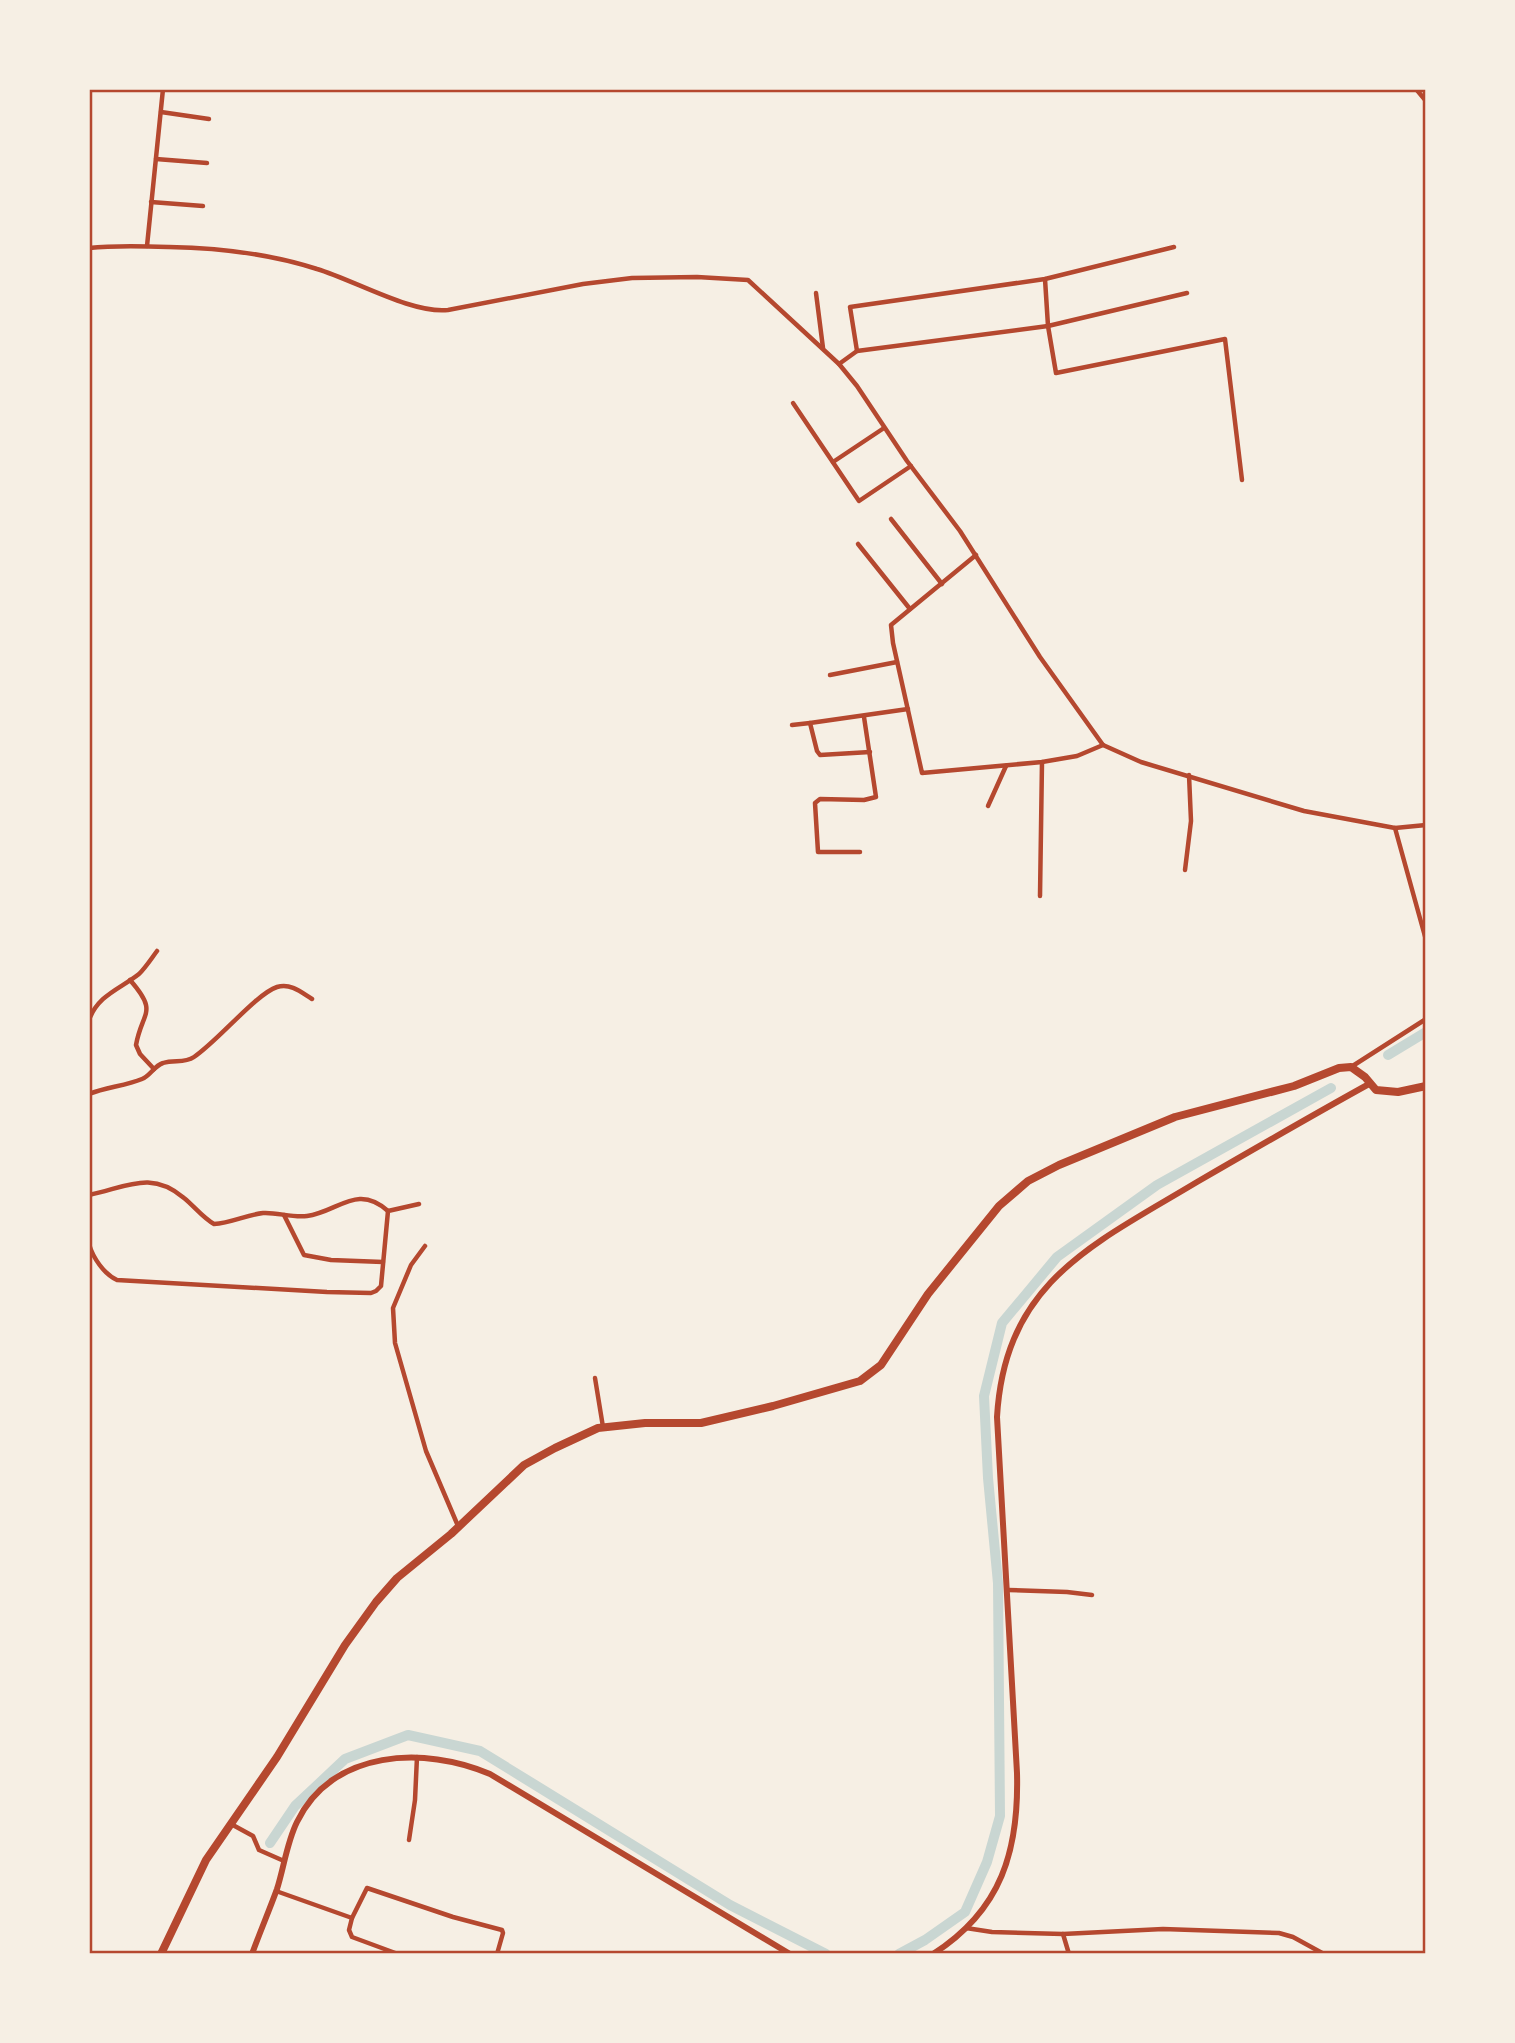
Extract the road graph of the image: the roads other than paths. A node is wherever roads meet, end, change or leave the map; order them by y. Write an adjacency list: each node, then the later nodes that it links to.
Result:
1 (163, 89): 4 (street)
2 (1416, 89): 3 (street)
3 (1426, 100)
4 (161, 112): 5 (street); 6 (street)
5 (209, 119)
6 (156, 159): 7 (street); 8 (street)
7 (207, 163)
8 (152, 202): 9 (street); 10 (street)
9 (203, 206)
10 (147, 246): 12 (street); 17 (street)
11 (1174, 247): 13 (street)
12 (89, 248)
13 (1045, 279): 16 (street); 18 (street)
14 (816, 293): 17 (street)
15 (1187, 293): 16 (street)
16 (1048, 326): 18 (street); 24 (street)
17 (823, 349): 19 (street)
18 (857, 351): 19 (street)
19 (839, 364): 21 (street)
20 (793, 403): 22 (street)
21 (884, 428): 22 (street); 23 (street)
22 (833, 462): 23 (street)
23 (911, 466): 27 (street)
24 (1242, 480)
25 (891, 519): 28 (street)
26 (858, 544): 29 (street)
27 (976, 555): 28 (street); 36 (street)
28 (942, 584): 29 (street)
29 (910, 609): 30 (street)
30 (897, 662): 31 (street); 32 (street)
31 (830, 675)
32 (908, 709): 33 (street); 39 (street)
33 (864, 717): 34 (street); 37 (street)
34 (810, 723): 35 (street); 37 (street)
35 (792, 725)
36 (1103, 745): 38 (street); 40 (street)
37 (870, 752): 44 (street)
38 (1042, 762): 39 (street); 46 (street)
39 (1006, 766): 41 (street)
40 (1189, 775): 43 (street); 45 (street)
41 (988, 806)
42 (1426, 825): 43 (street)
43 (1395, 828): 47 (street)
44 (860, 852)
45 (1185, 870)
46 (1040, 896)
47 (1426, 940)
48 (157, 951): 49 (street)
49 (130, 980): 52 (street); 54 (street)
50 (312, 999): 54 (street)
51 (1426, 1019): 53 (street)
52 (89, 1020)
53 (1351, 1067): 55 (main road); 66 (main road)
54 (153, 1069): 57 (street)
55 (1369, 1084): 56 (main road); 68 (street)
56 (1426, 1086)
57 (89, 1094)
58 (89, 1195): 61 (street)
59 (419, 1204): 60 (street)
60 (388, 1211): 61 (street); 64 (street)
61 (284, 1214): 64 (street)
62 (89, 1244): 64 (street)
63 (425, 1246): 67 (street)
64 (383, 1262)
65 (595, 1378): 66 (street)
66 (603, 1427): 67 (main road)
67 (458, 1527): 71 (main road)
68 (1008, 1590): 69 (street); 76 (street)
69 (1092, 1595)
70 (417, 1756): 72 (street); 73 (street); 82 (street)
71 (231, 1823): 73 (street); 78 (main road)
72 (409, 1840)
73 (285, 1861): 74 (street)
74 (276, 1891): 75 (street); 79 (street)
75 (352, 1918): 80 (street); 81 (street)
76 (966, 1928): 77 (street); 83 (street)
77 (1063, 1934): 84 (street); 85 (street)
78 (161, 1954)
79 (251, 1954)
80 (398, 1954)
81 (497, 1954)
82 (790, 1954)
83 (933, 1954)
84 (1069, 1954)
85 (1324, 1954)

